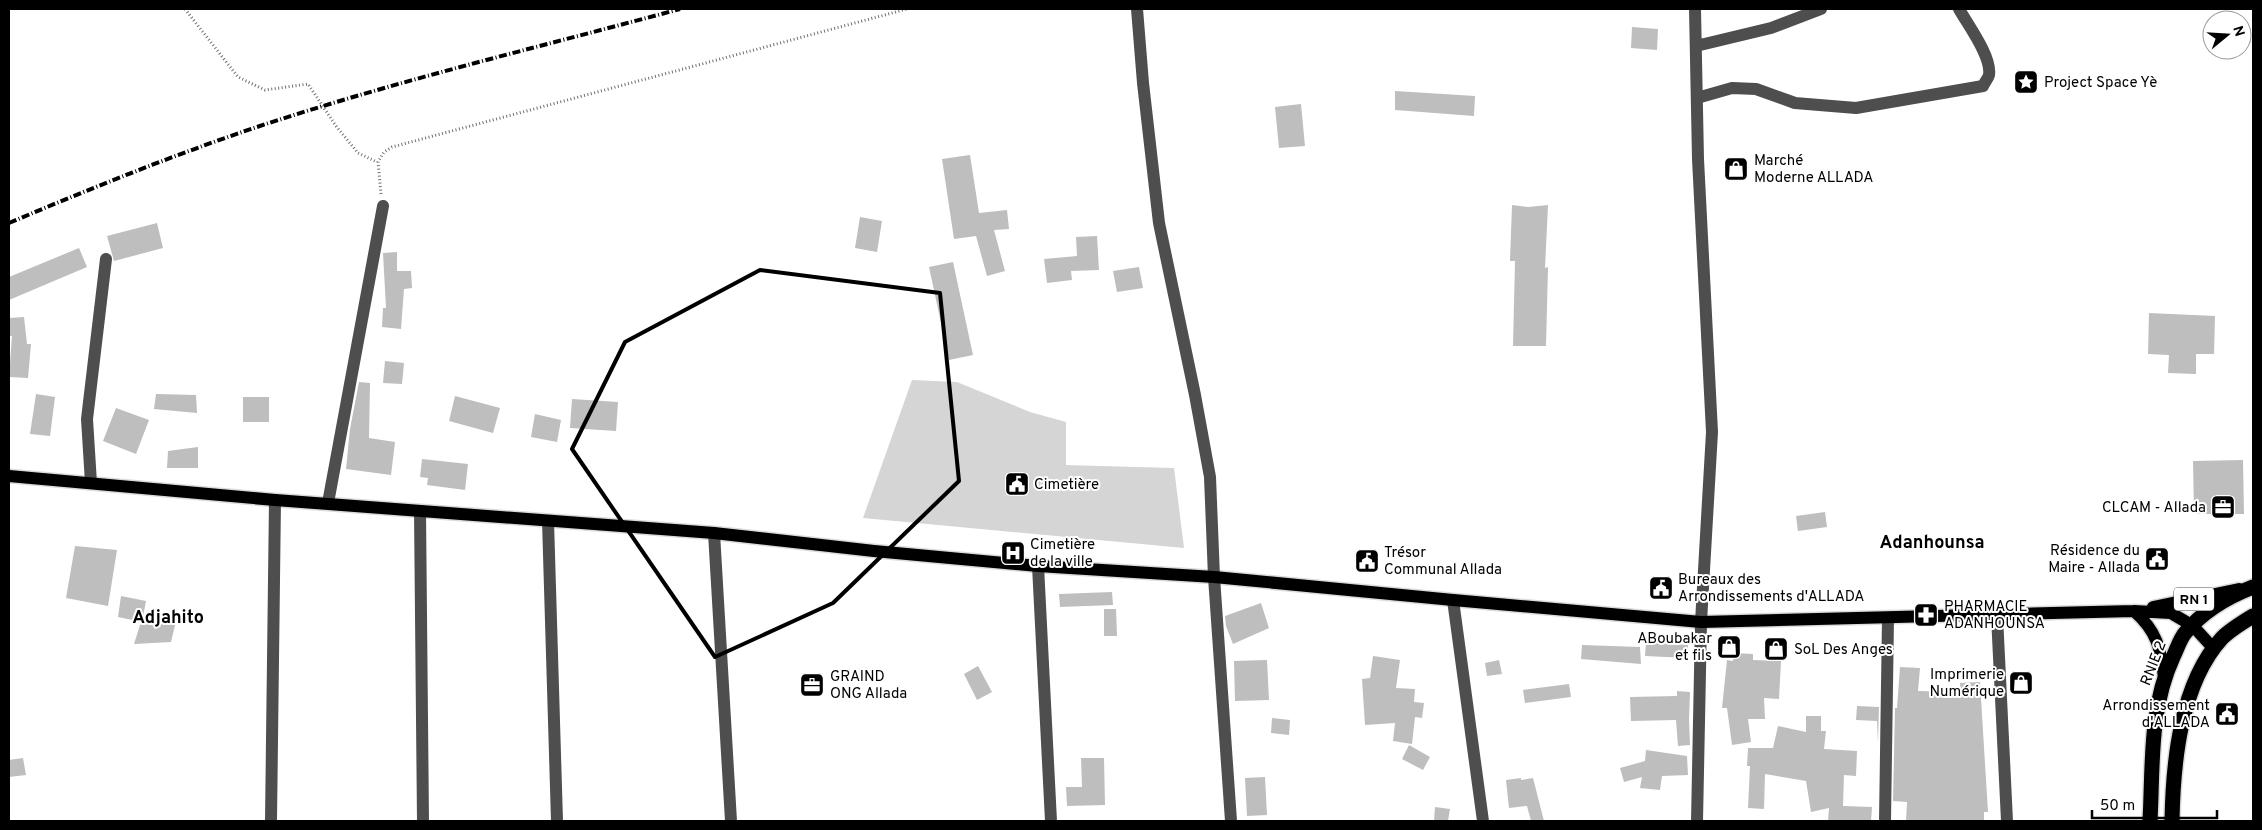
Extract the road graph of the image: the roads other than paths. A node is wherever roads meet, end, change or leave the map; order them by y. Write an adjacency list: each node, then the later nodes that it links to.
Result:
1 (1138, 9): 17 (street)
2 (1696, 9): 5 (street)
3 (1821, 9): 5 (street)
4 (1959, 9): 6 (street)
5 (1696, 46): 6 (street)
6 (1697, 98): 24 (street)
7 (383, 206): 12 (street)
8 (106, 259): 10 (street)
9 (9, 476): 10 (main road, RN 1)
10 (92, 483): 11 (main road, RN 1)
11 (275, 500): 12 (main road, RN 1); 28 (street)
12 (328, 503): 13 (main road, RN 1)
13 (420, 511): 14 (main road, RN 1); 29 (street)
14 (548, 521): 15 (main road, RN 1); 30 (street)
15 (714, 533): 16 (main road, RN 1); 31 (street)
16 (1038, 566): 17 (main road, RN 1); 32 (street)
17 (1214, 577): 19 (main road, RN 1); 33 (street)
18 (2253, 587): 20 (main road, RN 1); 25 (highway, RNIE 2 / RNIE 2)
19 (1453, 600): 24 (main road, RN 1); 34 (street)
20 (2134, 611): 21 (main road, RN 1); 25 (main road, RN 1); 27 (main road)
21 (1997, 616): 23 (main road, RN 1); 37 (street)
22 (2253, 616): 26 (highway)
23 (1888, 618): 24 (main road, RN 1); 36 (street)
24 (1701, 622): 35 (street)
25 (2192, 626): 26 (main road, RN 1); 27 (highway, RNIE 2 / RNIE 2)
26 (2214, 649): 39 (highway)
27 (2164, 678): 38 (highway, RNIE 2 / RNIE 2)
28 (271, 821)
29 (423, 821)
30 (557, 821)
31 (731, 821)
32 (1051, 821)
33 (1231, 821)
34 (1483, 821)
35 (1697, 821)
36 (1885, 821)
37 (2007, 821)
38 (2150, 821)
39 (2172, 821)

